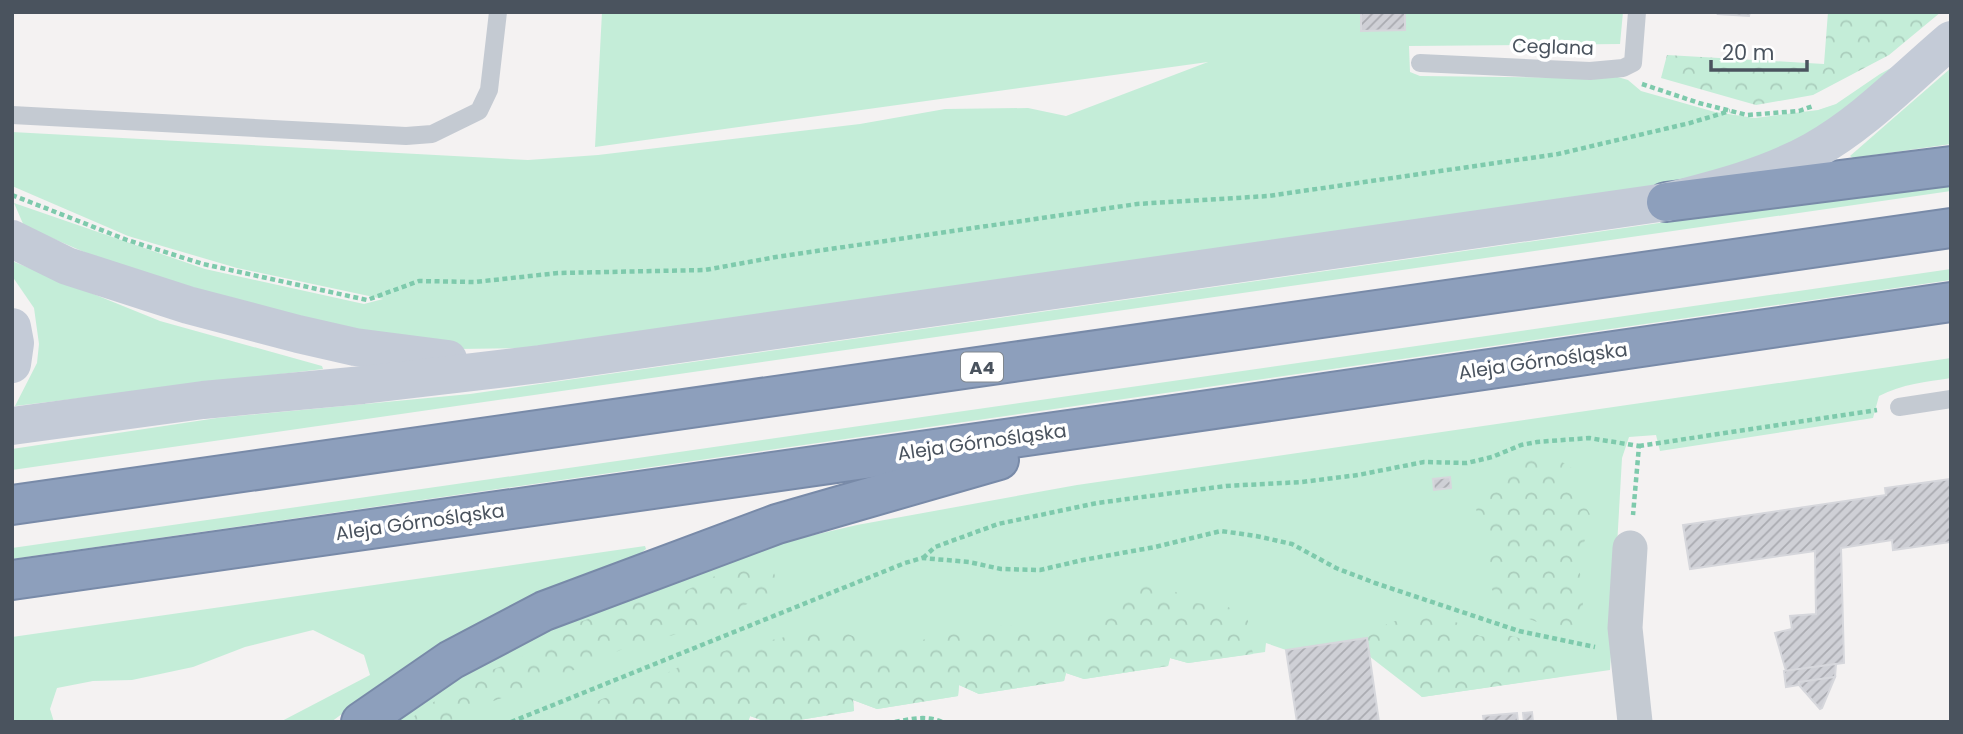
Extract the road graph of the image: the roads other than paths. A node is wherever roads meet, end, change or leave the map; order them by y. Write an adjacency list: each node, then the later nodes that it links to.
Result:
1 (498, 12): 5 (lane)
2 (1637, 12): 4 (lane, Ceglana)
3 (1951, 40): 7 (street)
4 (1420, 63)
5 (12, 115)
6 (1951, 166): 7 (highway)
7 (1666, 201): 13 (street)
8 (1951, 228): 18 (highway, A4)
9 (12, 239): 13 (street)
10 (1951, 302): 16 (highway, Aleja Górnośląska)
11 (12, 327): 12 (street)
12 (12, 364)
13 (541, 364): 17 (street)
14 (1951, 399): 15 (lane)
15 (1899, 407)
16 (1132, 421): 20 (highway, Aleja Górnośląska); 21 (highway)
17 (12, 426)
18 (12, 505)
19 (1630, 548): 22 (street)
20 (12, 580)
21 (361, 722)
22 (1635, 722)

